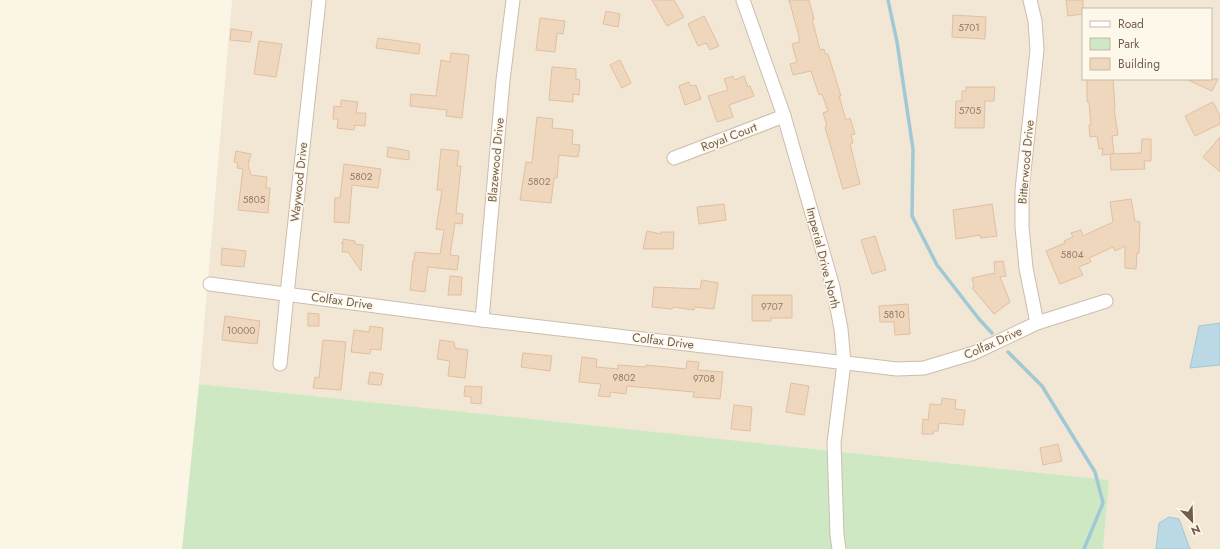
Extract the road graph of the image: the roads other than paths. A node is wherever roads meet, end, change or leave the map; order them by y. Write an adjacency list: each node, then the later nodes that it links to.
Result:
1 (319, 0): 8 (street, Waywood Drive)
2 (514, 0): 10 (street, Blazewood Drive)
3 (743, 0): 5 (street, Imperial Drive North)
4 (1030, 0): 11 (street, Bitterwood Drive)
5 (784, 116): 6 (street, Royal Court); 12 (street, Imperial Drive North)
6 (674, 158)
7 (210, 284): 8 (street, Colfax Drive)
8 (287, 294): 10 (street, Colfax Drive); 13 (street, Waywood Drive)
9 (1106, 301): 11 (street, Colfax Drive)
10 (482, 320): 12 (street, Colfax Drive)
11 (1037, 323): 12 (street, Colfax Drive)
12 (844, 363): 14 (street, Imperial Drive North)
13 (280, 364)
14 (839, 549)

